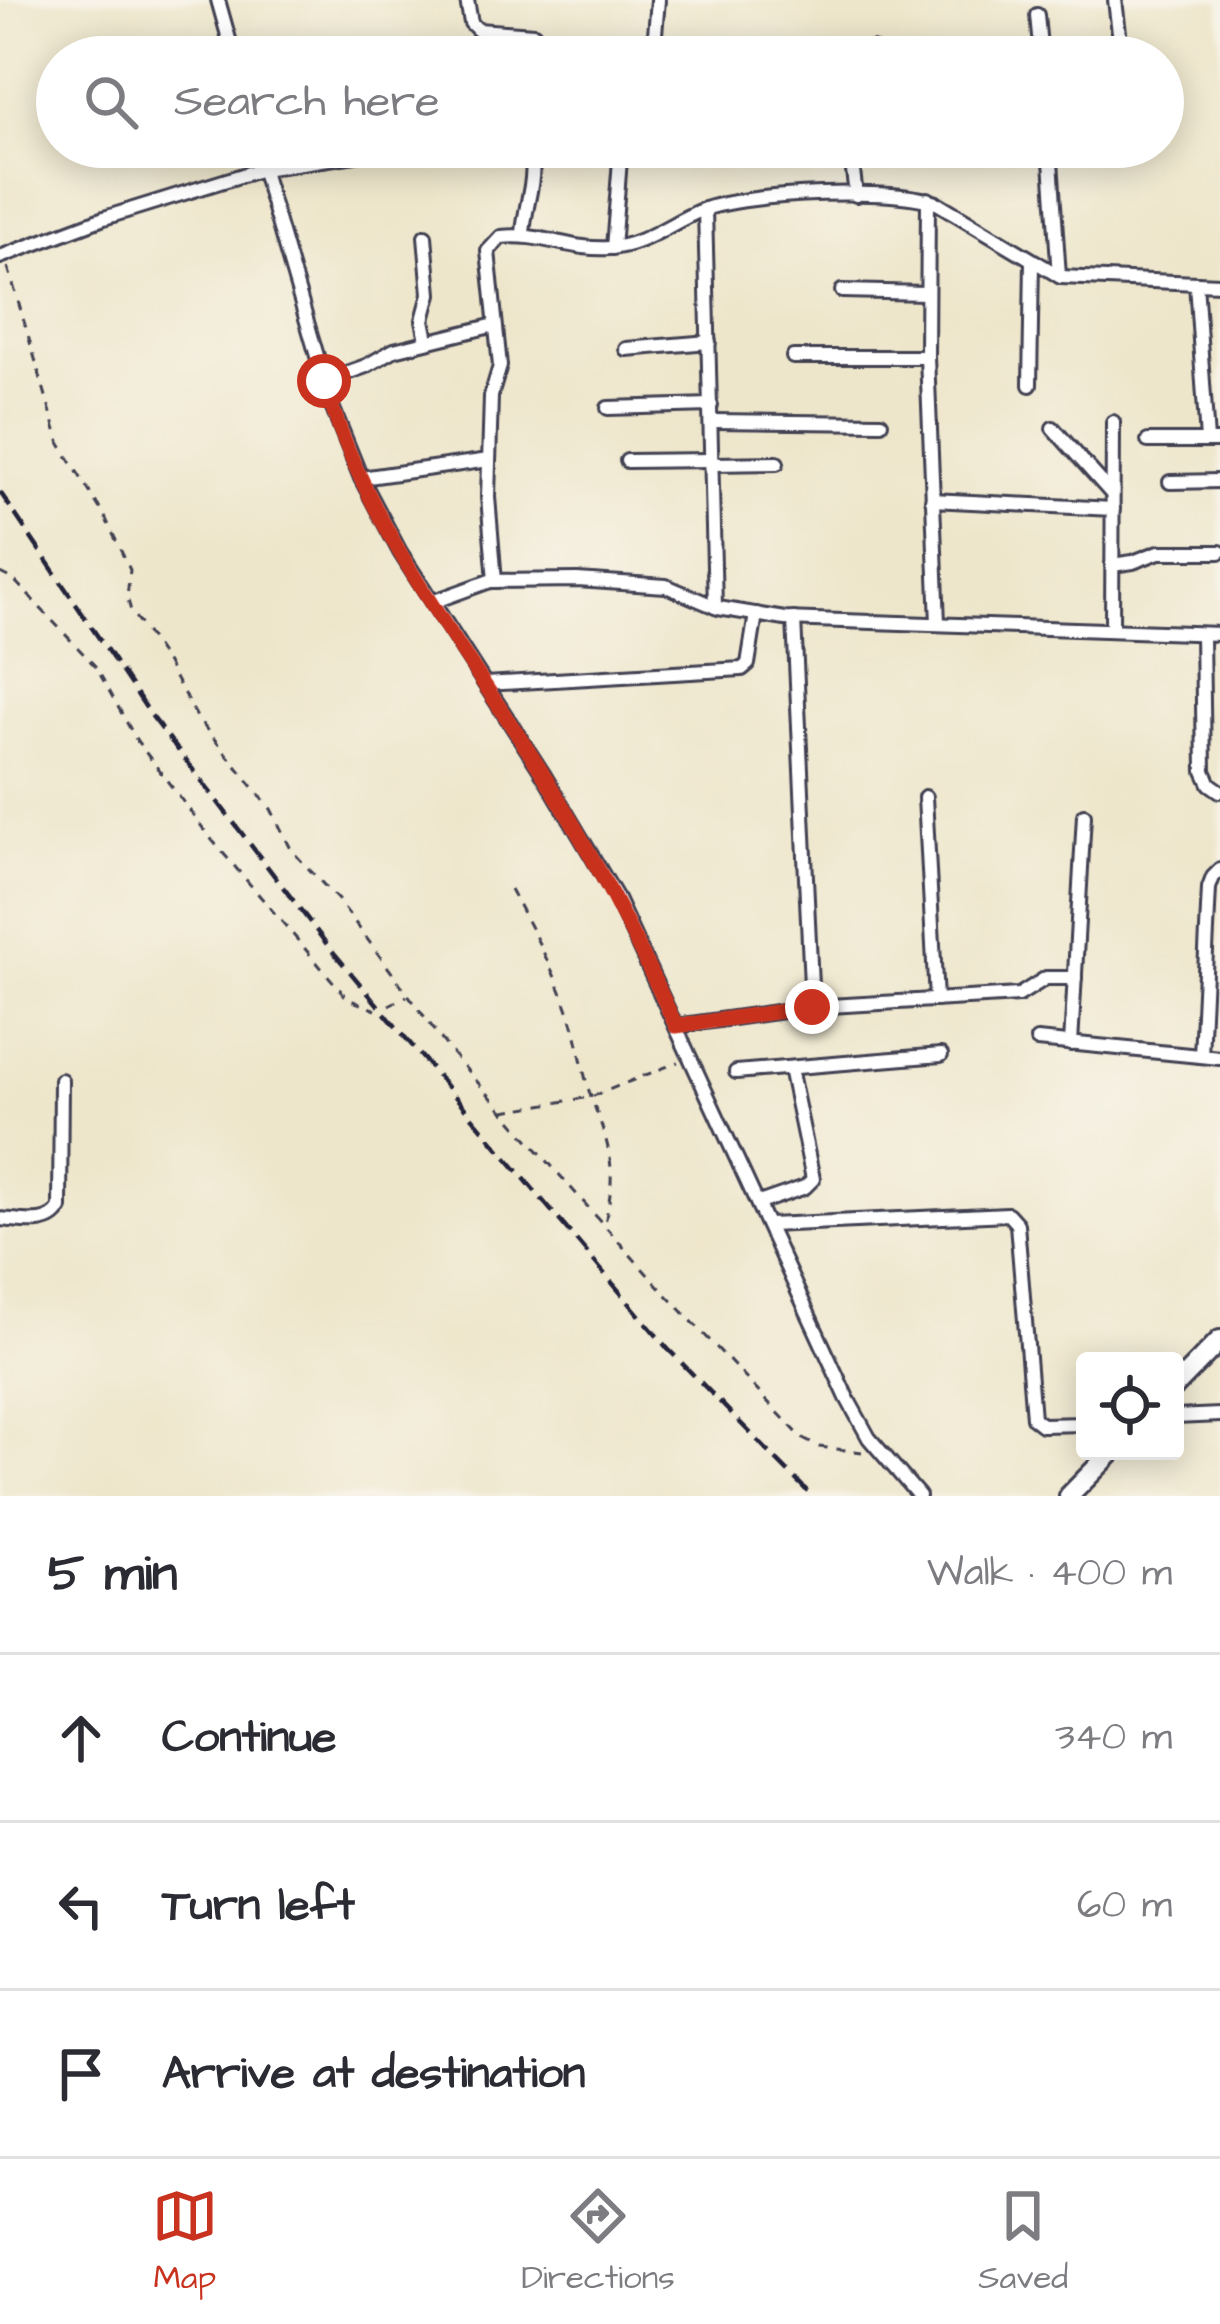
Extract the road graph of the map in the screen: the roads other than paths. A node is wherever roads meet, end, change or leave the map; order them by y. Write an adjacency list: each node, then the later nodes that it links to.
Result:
1 (218, 0): 6 (street)
2 (467, 0): 7 (street)
3 (658, 0): 8 (street)
4 (1115, 0): 10 (street)
5 (1036, 15): 9 (street)
6 (228, 36)
7 (534, 36)
8 (654, 36)
9 (1038, 36)
10 (1119, 36)
11 (269, 168): 16 (street)
12 (535, 168): 20 (street)
13 (619, 168): 22 (street)
14 (853, 168): 17 (street)
15 (1051, 168): 25 (street)
16 (262, 169): 23 (street); 36 (street)
17 (856, 195): 18 (street); 19 (street)
18 (928, 199): 24 (street); 29 (street)
19 (705, 209): 22 (street); 32 (street)
20 (523, 234): 22 (street); 30 (street)
21 (425, 236): 31 (street)
22 (613, 248)
23 (2, 256)
24 (1033, 261): 25 (street); 37 (street)
25 (1059, 276): 26 (street)
26 (1196, 284): 27 (street); 44 (street)
27 (1220, 284)
28 (842, 291): 29 (street)
29 (926, 292): 35 (street)
30 (495, 326): 31 (street); 46 (street)
31 (427, 340): 36 (street)
32 (709, 342): 33 (street); 38 (street)
33 (626, 349)
34 (793, 357): 35 (street)
35 (927, 357): 53 (street)
36 (324, 381): 50 (street)
37 (1030, 386)
38 (711, 405): 39 (street); 40 (street)
39 (608, 408)
40 (711, 422): 42 (street); 48 (street)
41 (1113, 422): 54 (street)
42 (880, 423)
43 (1053, 428): 54 (street)
44 (1214, 440): 45 (street)
45 (1148, 441)
46 (489, 460): 50 (street); 57 (street)
47 (627, 461): 48 (street)
48 (712, 462): 49 (street); 59 (street)
49 (777, 463)
50 (362, 478): 58 (street)
51 (1220, 481): 52 (street)
52 (1170, 482)
53 (932, 500): 54 (street); 62 (street)
54 (1113, 502): 56 (street)
55 (1220, 552): 56 (street)
56 (1112, 565): 63 (street)
57 (495, 581): 58 (street); 59 (street)
58 (432, 602): 66 (street)
59 (715, 607): 60 (street)
60 (756, 614): 61 (street); 66 (street)
61 (794, 620): 62 (street); 76 (street)
62 (938, 623): 63 (street)
63 (1112, 630): 64 (street)
64 (1202, 634): 65 (street); 68 (street)
65 (1220, 634)
66 (484, 683): 77 (street)
67 (1220, 717): 68 (street)
68 (1203, 719): 69 (street)
69 (1220, 791)
70 (926, 796): 75 (street)
71 (1084, 815): 74 (street)
72 (1220, 870): 73 (street)
73 (1214, 937): 81 (street)
74 (1075, 978): 75 (street); 79 (street)
75 (937, 1000): 76 (street)
76 (812, 1007): 77 (street)
77 (676, 1026): 86 (street)
78 (1037, 1040): 79 (street)
79 (1071, 1044): 81 (street)
80 (941, 1055): 83 (street)
81 (1201, 1056): 82 (street)
82 (1220, 1058)
83 (790, 1068): 84 (street); 86 (street)
84 (736, 1072)
85 (61, 1080): 87 (street)
86 (759, 1203): 88 (street)
87 (0, 1219)
88 (769, 1226): 93 (street); 95 (street)
89 (1220, 1340): 90 (main road)
90 (1184, 1377)
91 (1220, 1415): 92 (street)
92 (1184, 1417)
93 (1076, 1424)
94 (1103, 1460): 96 (main road)
95 (919, 1496)
96 (1069, 1496)

